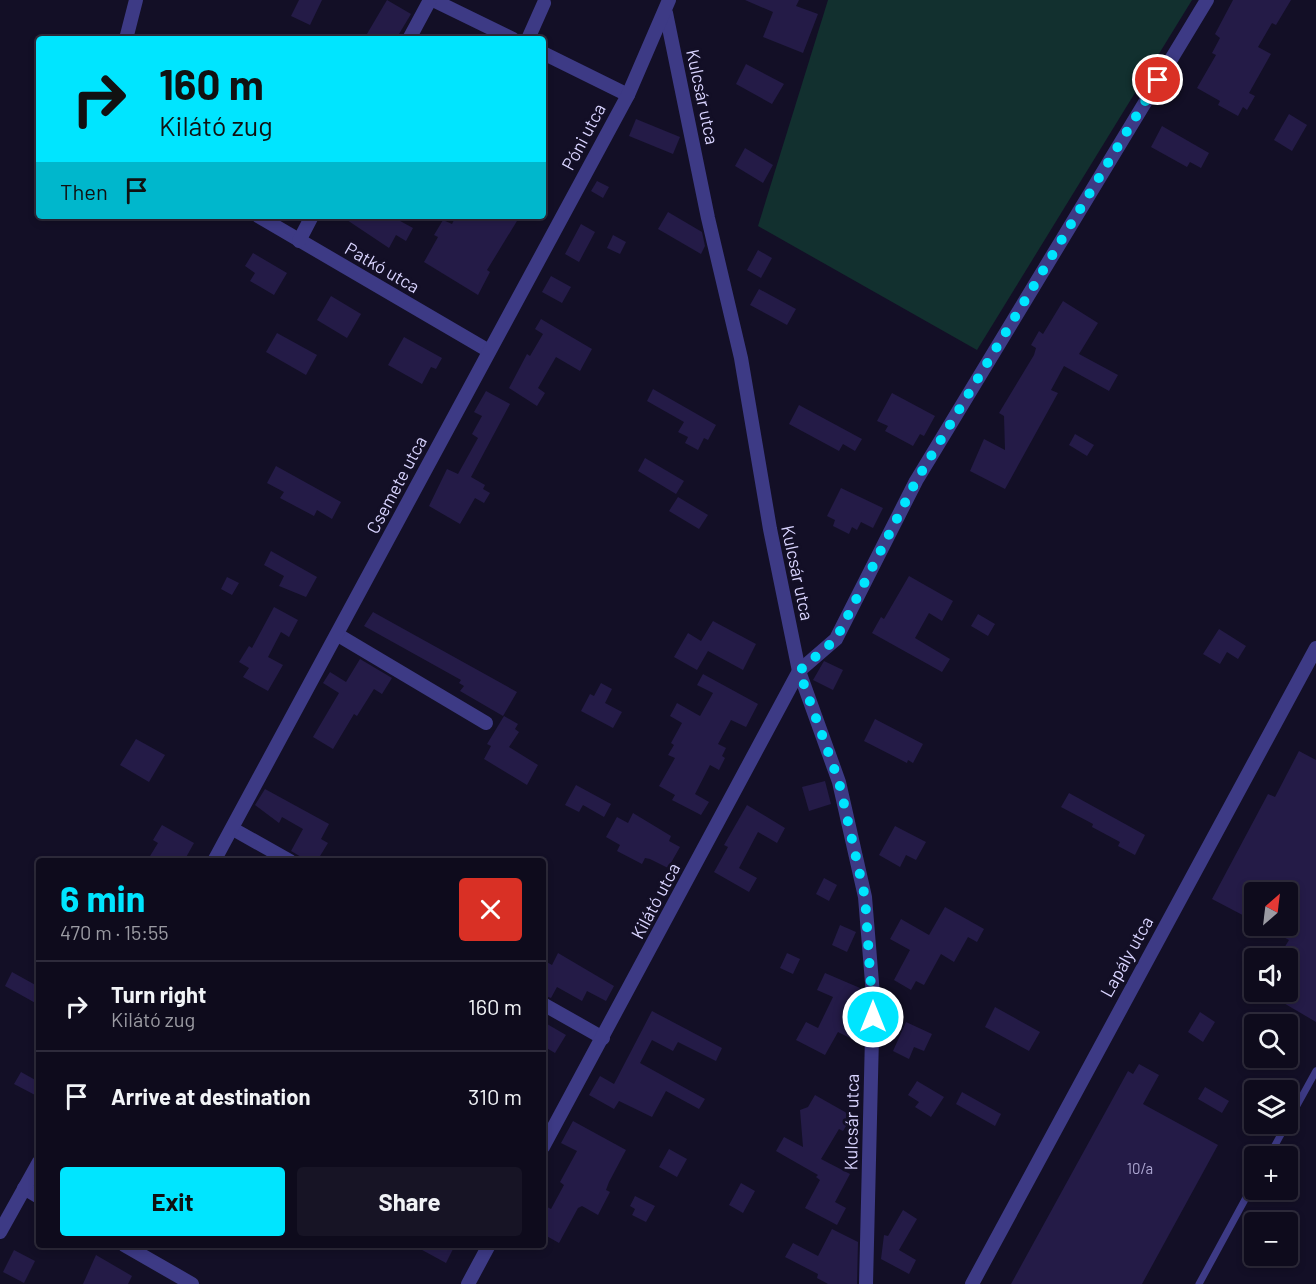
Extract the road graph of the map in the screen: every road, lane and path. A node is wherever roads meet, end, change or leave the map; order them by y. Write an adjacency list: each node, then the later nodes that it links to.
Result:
1 (136, 0): 6 (street)
2 (432, 0): 7 (street); 8 (street)
3 (1207, 0): 18 (street)
4 (544, 3): 9 (street)
5 (668, 6): 11 (street, Póni utca); 18 (street, Kulcsár utca)
6 (127, 36)
7 (411, 36)
8 (507, 36)
9 (529, 36)
10 (546, 54): 11 (street)
11 (628, 94): 15 (street, Póni utca)
12 (263, 219): 14 (street, Patkó utca)
13 (310, 219): 14 (street)
14 (299, 240): 15 (street, Patkó utca)
15 (489, 351): 16 (street, Csemete utca)
16 (338, 635): 19 (street); 20 (street, Csemete utca)
17 (1316, 648): 38 (street, Lapály utca)
18 (799, 671): 24 (street, Kilátó utca); 37 (street, Kulcsár utca)
19 (486, 723)
20 (233, 829): 21 (street, Csemete utca); 22 (street)
21 (216, 858)
22 (285, 858)
23 (546, 1006): 24 (street)
24 (603, 1038): 26 (street, Kilátó utca)
25 (1316, 1071): 27 (lane)
26 (546, 1142)
27 (1275, 1146)
28 (36, 1167): 29 (street)
29 (24, 1188): 30 (street); 32 (street)
30 (36, 1195)
31 (1245, 1200): 39 (lane)
32 (0, 1232)
33 (129, 1248): 35 (street)
34 (487, 1248): 36 (street)
35 (192, 1284)
36 (468, 1284)
37 (866, 1284)
38 (972, 1284)
39 (1199, 1284)

